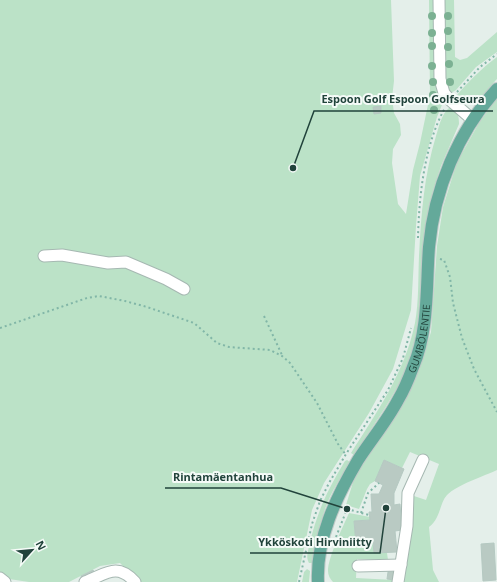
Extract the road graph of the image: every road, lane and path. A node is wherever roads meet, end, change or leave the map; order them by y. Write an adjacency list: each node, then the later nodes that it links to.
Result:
1 (439, 0): 3 (street)
2 (497, 89): 3 (main road, GUMBÖLENTIE)
3 (473, 120): 4 (main road, GUMBÖLENTIE)
4 (429, 255): 10 (path); 23 (main road, GUMBÖLENTIE)
5 (44, 256): 6 (street)
6 (184, 289)
7 (264, 316): 9 (path)
8 (0, 328): 9 (path)
9 (282, 356): 11 (path)
10 (497, 412)
11 (346, 454)
12 (423, 460): 17 (street)
13 (379, 483): 15 (path)
14 (347, 509): 15 (path)
15 (361, 513): 16 (path)
16 (369, 514)
17 (401, 565): 18 (street); 24 (street)
18 (358, 566)
19 (0, 578): 20 (street)
20 (5, 582)
21 (85, 582): 22 (street)
22 (135, 582)
23 (318, 582)
24 (398, 582)

